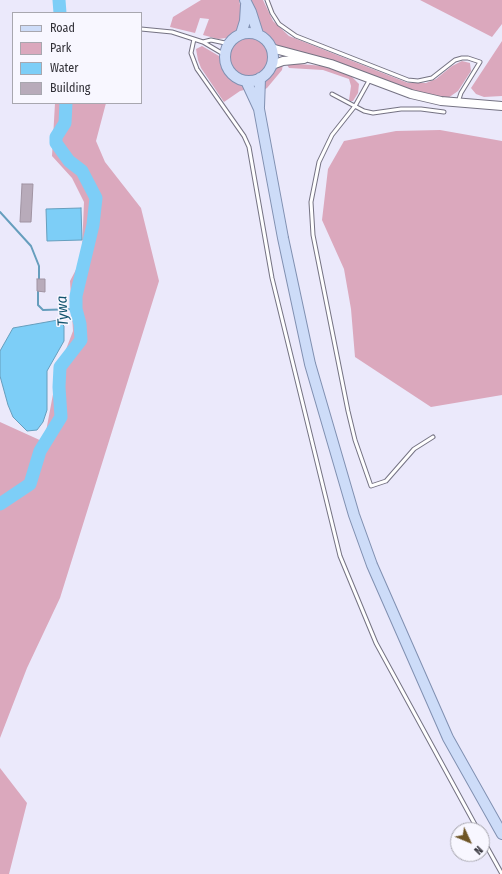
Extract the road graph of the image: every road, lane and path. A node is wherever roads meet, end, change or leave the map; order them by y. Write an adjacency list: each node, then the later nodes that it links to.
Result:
1 (267, 0): 17 (lane)
2 (246, 2): 4 (main road); 5 (main road)
3 (142, 28): 6 (lane)
4 (241, 34): 5 (main road); 7 (main road)
5 (258, 34): 9 (main road)
6 (194, 39): 8 (lane); 23 (lane)
7 (230, 41): 8 (lane); 10 (main road)
8 (203, 42): 10 (lane)
9 (271, 48): 11 (street); 12 (main road)
10 (224, 55): 15 (main road)
11 (308, 59): 12 (street); 14 (street)
12 (272, 65): 13 (main road)
13 (260, 78): 15 (main road); 20 (main road)
14 (370, 80): 17 (street); 18 (lane)
15 (246, 81): 20 (main road)
16 (332, 94): 18 (lane)
17 (458, 103): 19 (street)
18 (355, 106): 21 (lane); 22 (lane)
19 (502, 106)
20 (259, 109): 24 (main road)
21 (444, 112)
22 (433, 437)
23 (474, 822)
24 (502, 834)
25 (490, 852): 26 (lane)
26 (502, 874)

